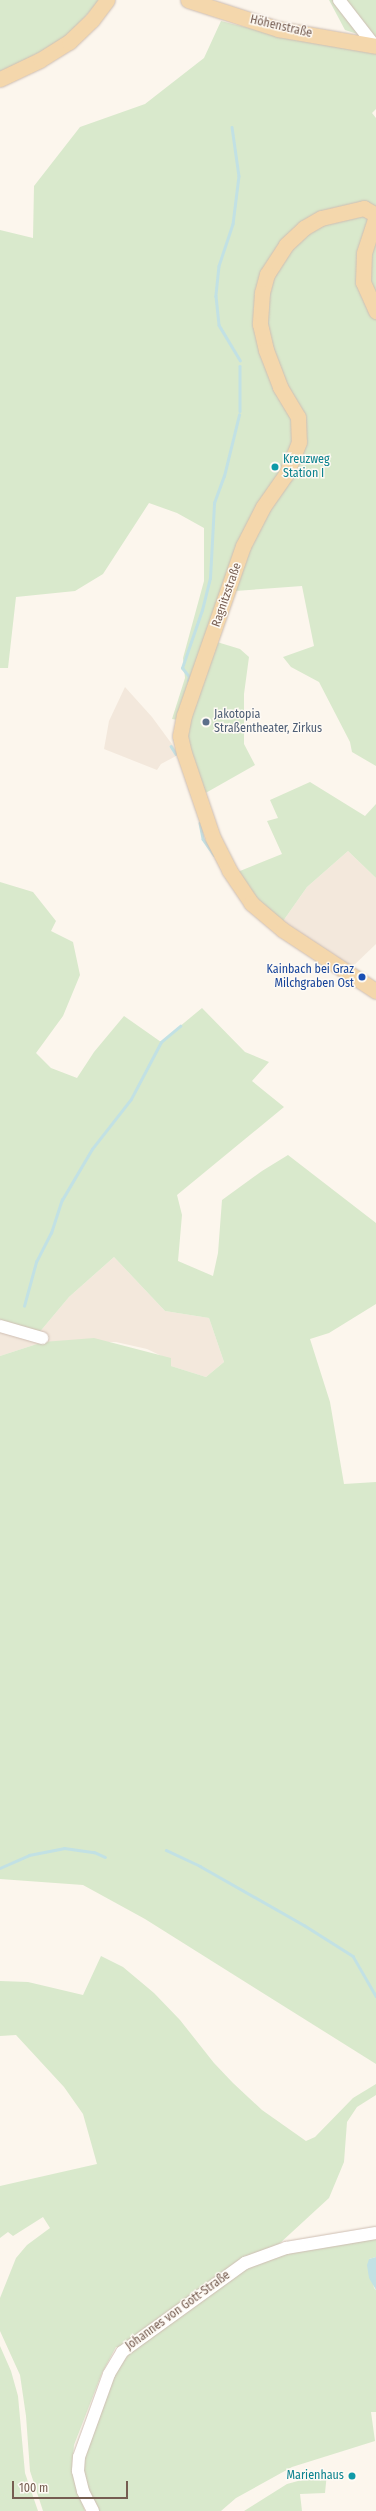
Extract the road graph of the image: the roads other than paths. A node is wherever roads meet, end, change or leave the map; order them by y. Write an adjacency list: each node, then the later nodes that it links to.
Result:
1 (107, 0): 5 (main road)
2 (188, 0): 4 (main road, Höhenstraße)
3 (339, 0): 4 (street)
4 (375, 45)
5 (0, 79)
6 (376, 215): 7 (main road, Ragnitzstraße); 8 (main road, Ragnitzstraße)
7 (376, 311)
8 (376, 991)
9 (0, 1326): 10 (street)
10 (42, 1338)
11 (376, 2233): 12 (street, Johannes von Gott-Straße)
12 (93, 2511)

